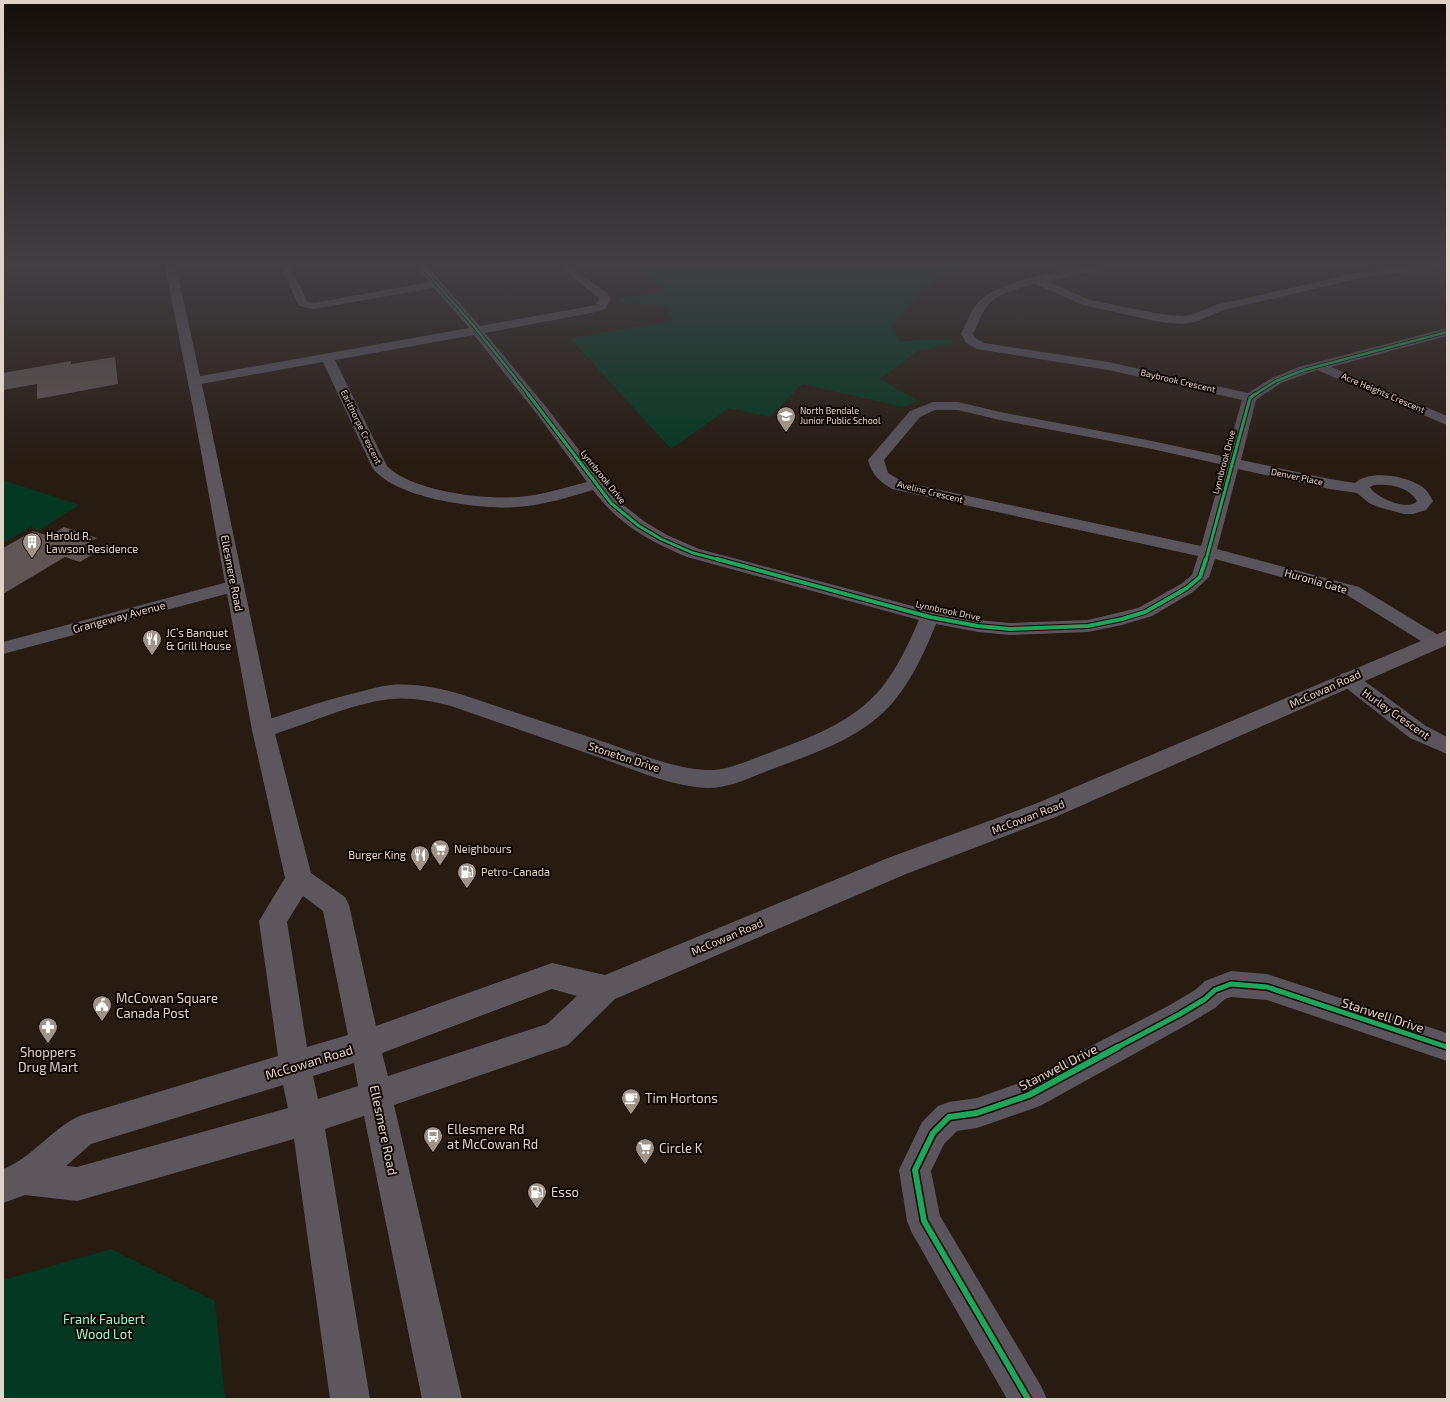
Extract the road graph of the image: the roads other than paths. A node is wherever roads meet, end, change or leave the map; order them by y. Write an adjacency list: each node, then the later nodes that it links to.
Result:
1 (184, 331): 8 (main road, Ellesmere Road)
2 (469, 331): 6 (street)
3 (478, 331): 12 (street, Lynnbrook Drive)
4 (968, 331): 9 (street, Baybrook Crescent)
5 (1447, 332): 7 (street)
6 (327, 357): 8 (street); 12 (street, Earlthorpe Crescent)
7 (1319, 366): 9 (street); 10 (street, Acre Heights Crescent)
8 (195, 381): 15 (main road, Ellesmere Road)
9 (1250, 398): 11 (street, Lynnbrook Drive)
10 (1447, 421)
11 (1232, 463): 13 (street, Denver Place); 14 (street, Lynnbrook Drive); 14 (street, Aveline Crescent)
12 (596, 484): 16 (street, Lynnbrook Drive)
13 (1362, 489)
14 (1208, 553): 16 (street, Lynnbrook Drive); 17 (street, Huronia Gate)
15 (235, 586): 18 (street, Grangeway Avenue); 20 (main road, Ellesmere Road)
16 (930, 617): 20 (street, Stoneton Drive)
17 (1441, 639): 19 (main road, McCowan Road)
18 (3, 648)
19 (1348, 679): 21 (street, Hurley Crescent); 23 (main road, McCowan Road)
20 (263, 730): 22 (main road, Ellesmere Road)
21 (1447, 746)
22 (300, 879): 24 (main road, Ellesmere Road); 26 (main road)
23 (605, 989): 24 (main road, McCowan Road); 27 (main road, McCowan Road)
24 (364, 1045): 26 (main road, McCowan Road); 27 (main road, Ellesmere Road)
25 (1447, 1047): 32 (street, Stanwell Drive)
26 (295, 1067): 28 (main road); 29 (main road, McCowan Road)
27 (377, 1097): 28 (main road, McCowan Road); 31 (main road, Ellesmere Road)
28 (307, 1120): 29 (main road, McCowan Road); 30 (main road)
29 (14, 1182)
30 (350, 1399)
31 (442, 1399)
32 (1028, 1399)

